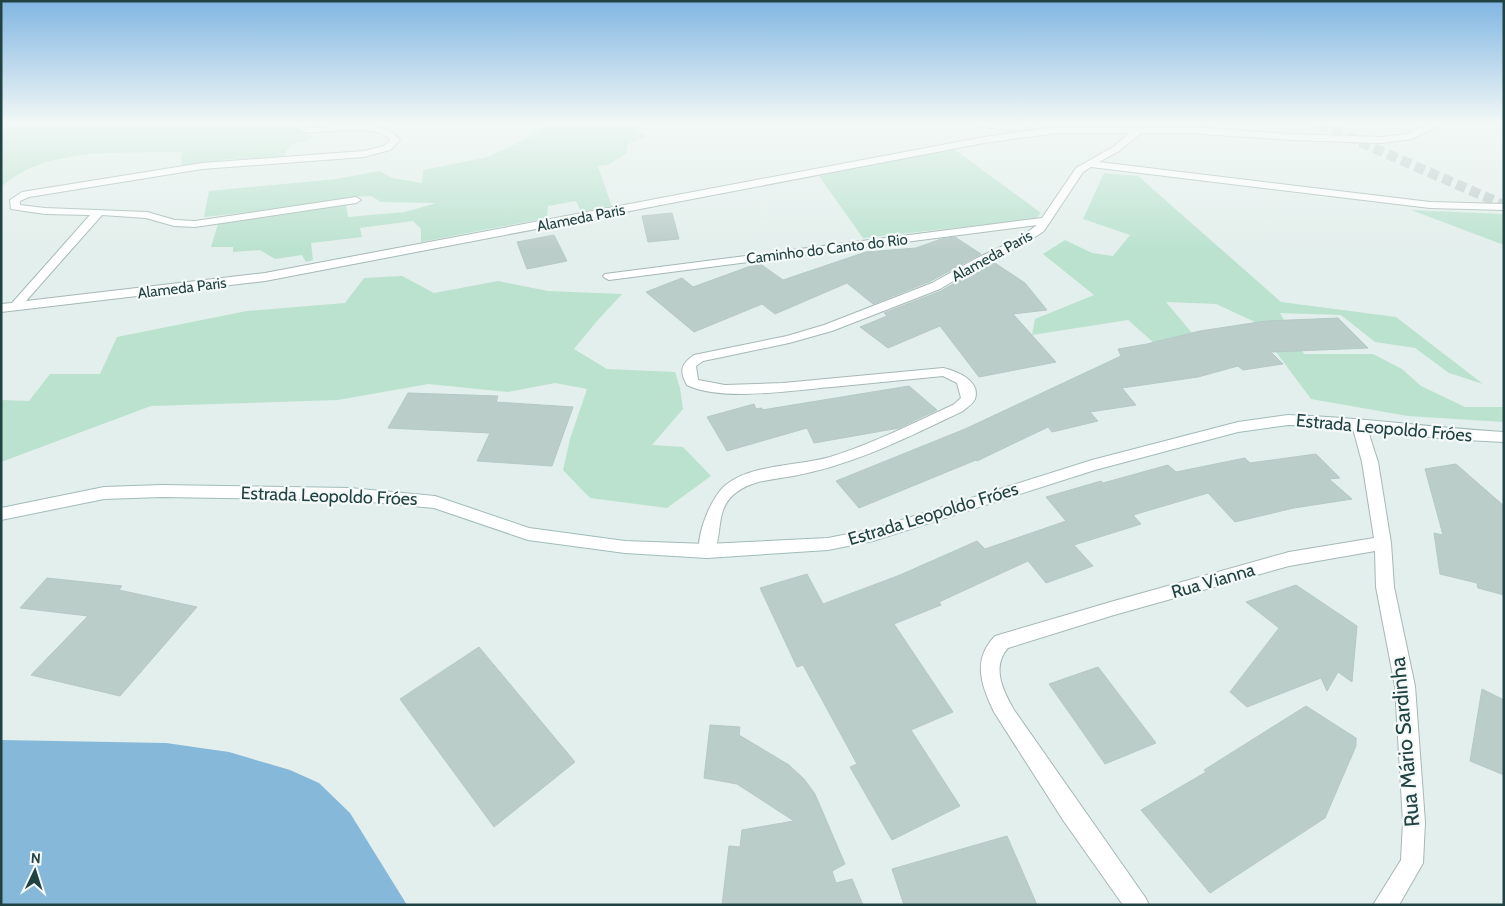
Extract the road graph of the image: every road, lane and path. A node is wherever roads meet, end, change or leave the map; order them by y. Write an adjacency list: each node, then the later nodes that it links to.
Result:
1 (200, 166): 7 (street)
2 (846, 166): 10 (street, Alameda Paris)
3 (1085, 166): 8 (street, Alameda Paris)
4 (1108, 166): 6 (street)
5 (356, 200): 7 (street)
6 (1504, 207)
7 (100, 212): 10 (street)
8 (1046, 221): 9 (street, Caminho do Canto do Rio); 16 (street, Alameda Paris)
9 (609, 276)
10 (16, 306): 11 (street, Alameda Paris)
11 (1, 308)
12 (1359, 425): 13 (street, Estrada Leopoldo Fróes); 15 (street); 16 (street, Estrada Leopoldo Fróes)
13 (1504, 437)
14 (1, 514): 16 (street, Estrada Leopoldo Fróes)
15 (1383, 543): 17 (street, Rua Vianna); 18 (street, Rua Mário Sardinha)
16 (707, 551)
17 (1137, 905)
18 (1385, 905)

